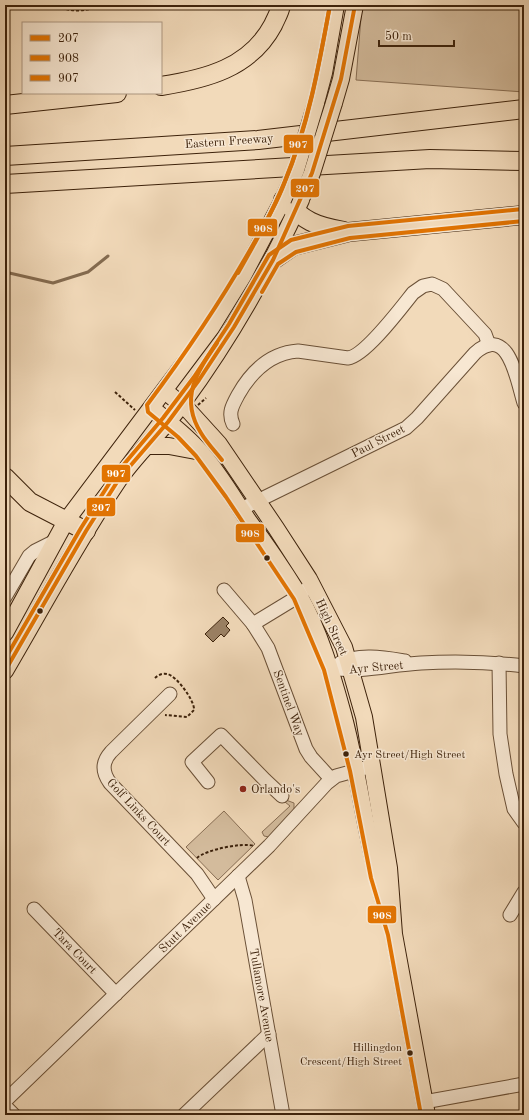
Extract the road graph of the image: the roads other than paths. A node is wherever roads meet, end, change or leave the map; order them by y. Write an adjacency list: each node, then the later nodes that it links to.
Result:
1 (281, 5): 4 (highway)
2 (336, 5): 11 (main road, bridge)
3 (355, 5): 11 (main road, bridge)
4 (162, 86)
5 (108, 94): 6 (highway)
6 (5, 105)
7 (524, 109): 8 (highway, Eastern Freeway)
8 (5, 156)
9 (524, 161): 10 (highway)
10 (5, 184)
11 (294, 203): 13 (highway); 14 (main road); 16 (main road)
12 (524, 215): 13 (highway)
13 (349, 232): 14 (highway)
14 (273, 260): 17 (main road)
15 (492, 345): 18 (street); 21 (street); 25 (street, Paul Street)
16 (165, 391): 17 (main road, High Street); 19 (main road)
17 (195, 403): 20 (main road); 25 (main road, High Street)
18 (524, 403)
19 (152, 408): 20 (main road, High Street); 27 (main road)
20 (168, 422): 22 (main road); 23 (main road, High Street)
21 (233, 424)
22 (148, 446): 23 (main road); 28 (main road)
23 (201, 452): 26 (main road, High Street)
24 (5, 477): 27 (highway)
25 (257, 500): 26 (street, Paul Street); 31 (main road, High Street)
26 (241, 509): 33 (main road, High Street)
27 (66, 520): 28 (highway); 29 (main road)
28 (86, 531): 30 (main road)
29 (55, 541): 34 (street); 36 (main road)
30 (64, 570): 36 (main road); 42 (main road)
31 (309, 580): 33 (street); 39 (main road, High Street)
32 (224, 590): 35 (street, Sentinel Way)
33 (299, 596): 35 (street); 41 (main road, High Street)
34 (5, 597)
35 (253, 624): 46 (street, Sentinel Way)
36 (8, 627)
37 (524, 659): 38 (street, Ayr Street)
38 (499, 663): 39 (street, Ayr Street); 40 (street, Ayr Street); 49 (street)
39 (349, 665): 41 (street, Ayr Street); 44 (main road, High Street)
40 (524, 666)
41 (330, 668): 45 (main road, High Street)
42 (5, 671)
43 (170, 694): 52 (street, Golf Links Court)
44 (373, 766): 45 (street, Stutt Avenue); 55 (main road, High Street)
45 (356, 770): 46 (street, Stutt Avenue); 55 (main road, High Street)
46 (331, 779): 50 (street, Stutt Avenue)
47 (208, 782): 48 (street)
48 (282, 796)
49 (524, 823)
50 (238, 876): 52 (street, Stutt Avenue); 57 (street, Tullamore Avenue)
51 (524, 892): 54 (street)
52 (218, 896): 56 (street, Stutt Avenue)
53 (34, 909): 56 (street, Tara Court)
54 (510, 916)
55 (394, 934): 61 (main road, High Street)
56 (116, 994): 59 (street, Stutt Avenue)
57 (269, 1034): 63 (street); 64 (street, Tullamore Avenue)
58 (524, 1084): 61 (street)
59 (5, 1101)
60 (5, 1106): 62 (street)
61 (426, 1109)
62 (14, 1115)
63 (184, 1115)
64 (283, 1115)

